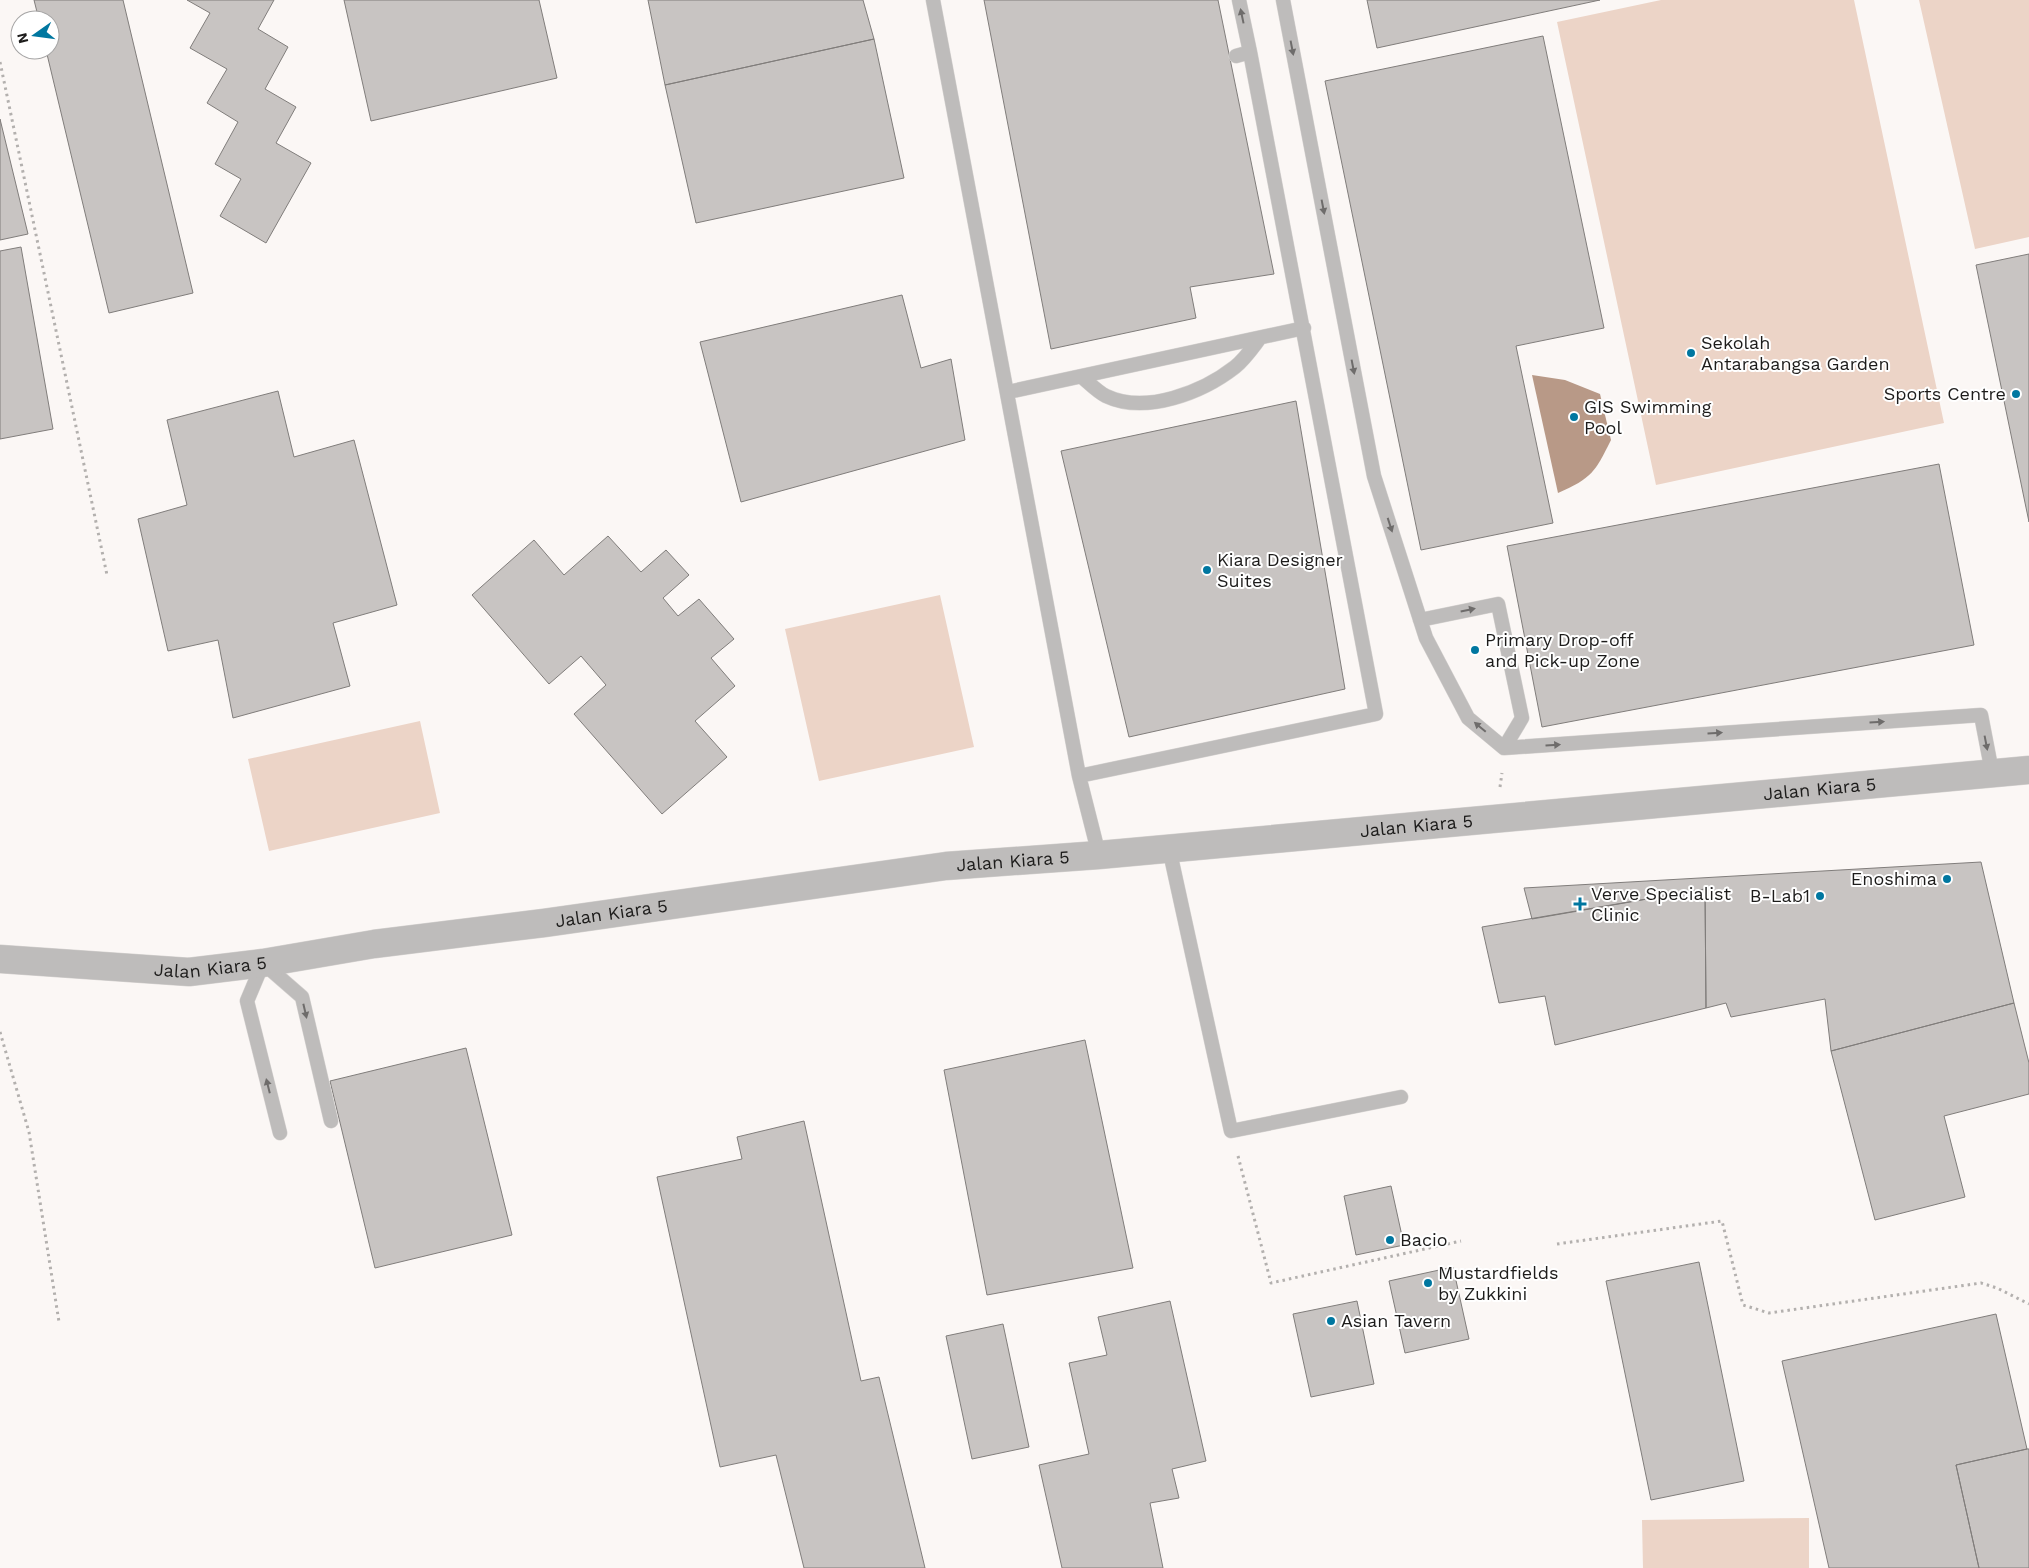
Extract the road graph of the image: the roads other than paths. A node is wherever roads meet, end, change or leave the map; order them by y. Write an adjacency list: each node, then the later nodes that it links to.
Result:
1 (933, 0): 9 (lane)
2 (1239, 0): 4 (lane, one-way to 2)
3 (1283, 0): 10 (lane, one-way to 10)
4 (1250, 52): 5 (lane); 6 (lane)
5 (1236, 56)
6 (1304, 328): 7 (lane); 14 (lane)
7 (1260, 338): 8 (lane); 8 (lane)
8 (1082, 377): 9 (lane)
9 (1008, 392): 14 (lane)
10 (1420, 620): 11 (lane, one-way to 10); 11 (lane, one-way to 11)
11 (1504, 748): 13 (lane, one-way to 13)
12 (2029, 770): 13 (street, Jalan Kiara 5)
13 (1992, 772): 15 (street, Jalan Kiara 5)
14 (1079, 776): 16 (lane)
15 (1169, 848): 16 (street, Jalan Kiara 5); 19 (lane)
16 (1099, 855): 18 (street, Jalan Kiara 5)
17 (0, 959): 18 (street, Jalan Kiara 5)
18 (263, 963): 20 (lane, one-way to 20); 21 (lane, one-way to 18)
19 (1401, 1097)
20 (331, 1122)
21 (280, 1133)

